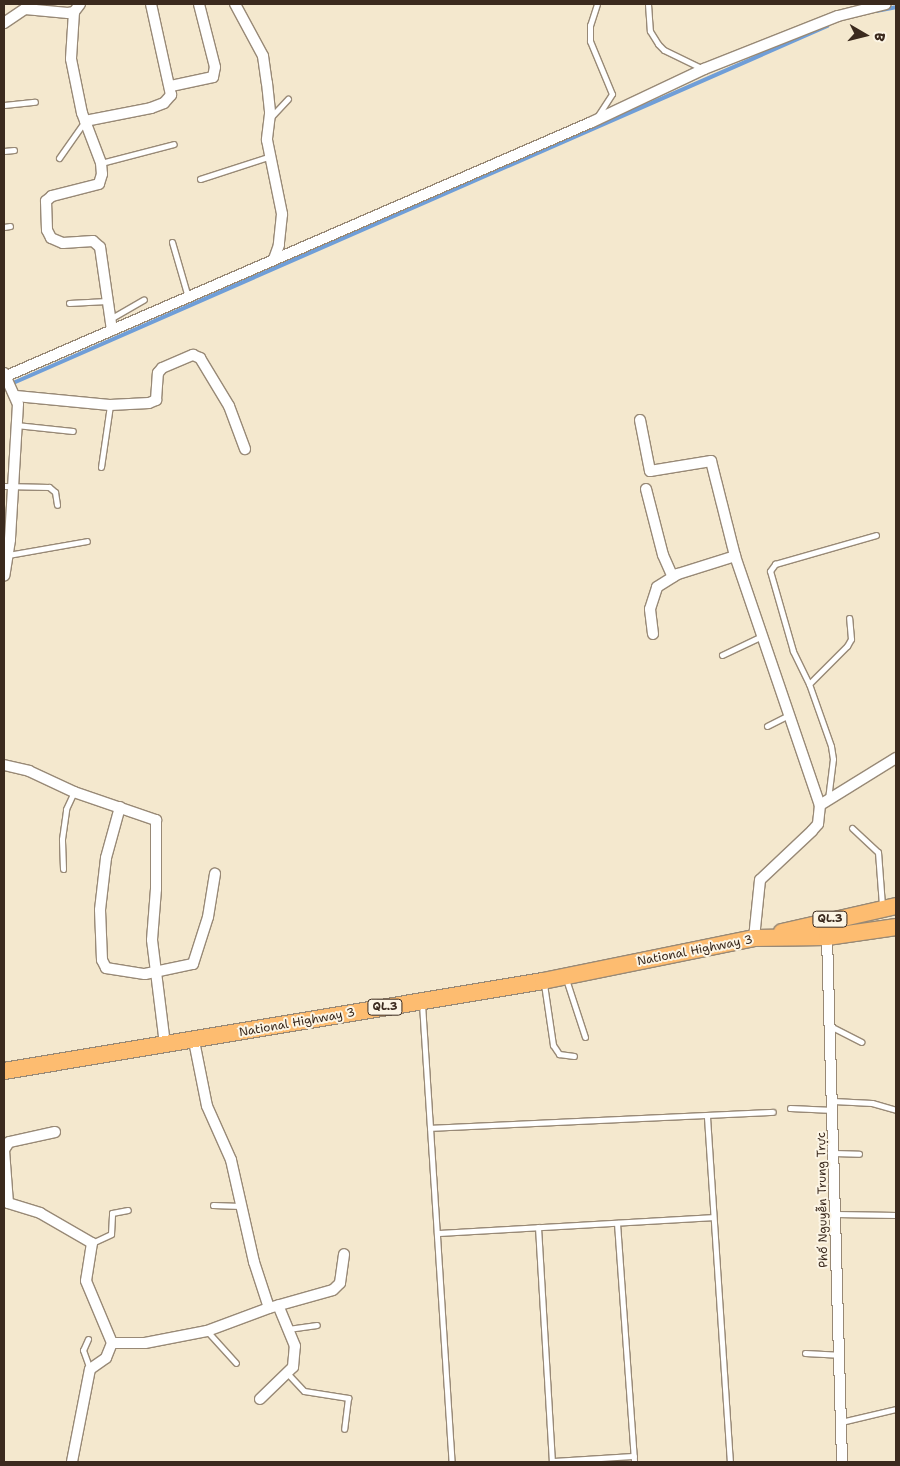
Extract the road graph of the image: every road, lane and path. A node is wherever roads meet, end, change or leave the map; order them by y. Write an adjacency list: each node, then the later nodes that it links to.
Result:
1 (151, 4): 10 (street)
2 (199, 4): 10 (street)
3 (235, 4): 14 (street)
4 (596, 4): 16 (lane)
5 (648, 4): 9 (lane)
6 (886, 4): 9 (street)
7 (77, 8): 8 (street); 15 (street)
8 (4, 24)
9 (704, 70): 16 (street)
10 (171, 86): 15 (street)
11 (288, 99): 14 (lane)
12 (35, 102): 13 (lane)
13 (4, 105)
14 (269, 119): 20 (street)
15 (85, 121): 21 (lane); 22 (street)
16 (592, 122): 25 (street)
17 (174, 144): 22 (lane)
18 (14, 150): 19 (lane)
19 (4, 151)
20 (270, 156): 23 (lane); 25 (street)
21 (59, 158)
22 (101, 163): 28 (street)
23 (200, 178)
24 (172, 242): 26 (lane)
25 (274, 259): 26 (street)
26 (188, 297): 31 (street)
27 (144, 300): 30 (lane)
28 (107, 301): 29 (lane); 30 (street)
29 (69, 303)
30 (110, 319): 31 (street)
31 (112, 330): 32 (street)
32 (6, 376): 33 (street)
33 (15, 393): 34 (street); 36 (street)
34 (110, 405): 38 (street); 39 (lane)
35 (640, 420): 46 (street)
36 (16, 425): 37 (lane); 40 (street)
37 (72, 431)
38 (245, 449)
39 (101, 467)
40 (8, 486): 42 (lane); 45 (street)
41 (646, 489): 48 (street)
42 (57, 505)
43 (876, 535): 53 (lane)
44 (87, 541): 45 (lane)
45 (8, 555): 47 (street)
46 (735, 556): 48 (street); 51 (street)
47 (4, 576)
48 (673, 577): 50 (street)
49 (849, 618): 53 (lane)
50 (653, 634)
51 (762, 636): 52 (lane); 54 (street)
52 (722, 655)
53 (809, 684): 59 (lane)
54 (789, 715): 55 (lane); 59 (street)
55 (767, 726)
56 (896, 758): 59 (street)
57 (4, 765): 58 (street)
58 (74, 792): 60 (street); 62 (lane)
59 (824, 802): 67 (street)
60 (120, 807): 68 (street); 68 (street)
61 (852, 828): 64 (lane)
62 (63, 869)
63 (215, 874): 68 (street)
64 (889, 908): 67 (highway, QL.3)
65 (896, 927): 66 (highway, QL.3)
66 (827, 937): 67 (highway, QL.3); 72 (street, Phố Nguyễn Trung Trực)
67 (760, 938): 69 (highway, National Highway 3 / QL.3)
68 (156, 970): 76 (street)
69 (565, 977): 70 (highway, National Highway 3 / QL.3); 73 (lane)
70 (543, 981): 71 (highway, National Highway 3 / QL.3); 77 (lane)
71 (422, 1001): 74 (highway, National Highway 3 / QL.3); 84 (lane)
72 (832, 1027): 75 (lane); 79 (street, Phố Nguyễn Trung Trực)
73 (586, 1037)
74 (194, 1041): 76 (highway, National Highway 3 / QL.3); 90 (street)
75 (861, 1042)
76 (165, 1045): 78 (highway, National Highway 3 / QL.3)
77 (574, 1056)
78 (4, 1071)
79 (833, 1106): 80 (lane); 81 (lane); 86 (street, Phố Nguyễn Trung Trực)
80 (790, 1108)
81 (896, 1110)
82 (773, 1112): 83 (lane)
83 (707, 1117): 84 (lane); 94 (lane)
84 (430, 1128): 97 (lane)
85 (54, 1132): 89 (street)
86 (834, 1153): 87 (lane); 92 (street, Phố Nguyễn Trung Trực)
87 (859, 1154)
88 (213, 1205): 90 (lane)
89 (6, 1206): 98 (street)
90 (241, 1206): 100 (street)
91 (128, 1210): 98 (lane)
92 (836, 1214): 93 (lane); 107 (street, Phố Nguyễn Trung Trực)
93 (896, 1215)
94 (714, 1217): 95 (lane); 119 (lane)
95 (618, 1222): 96 (lane); 115 (lane)
96 (538, 1227): 97 (lane); 118 (lane)
97 (437, 1233): 117 (lane)
98 (92, 1243): 105 (street)
99 (344, 1254): 100 (street)
100 (273, 1306): 102 (street); 103 (street)
101 (317, 1325): 102 (lane)
102 (288, 1329): 110 (street)
103 (207, 1331): 105 (street); 108 (lane)
104 (88, 1339): 109 (lane)
105 (112, 1343): 109 (street)
106 (805, 1353): 107 (lane)
107 (839, 1355): 113 (street, Phố Nguyễn Trung Trực)
108 (236, 1363)
109 (90, 1368): 116 (street)
110 (288, 1374): 111 (street); 114 (lane)
111 (260, 1399)
112 (896, 1409): 113 (lane)
113 (840, 1422): 120 (street, Phố Nguyễn Trung Trực)
114 (344, 1428)
115 (634, 1459): 118 (lane)
116 (72, 1462)
117 (452, 1462)
118 (552, 1462)
119 (730, 1462)
120 (842, 1462)

